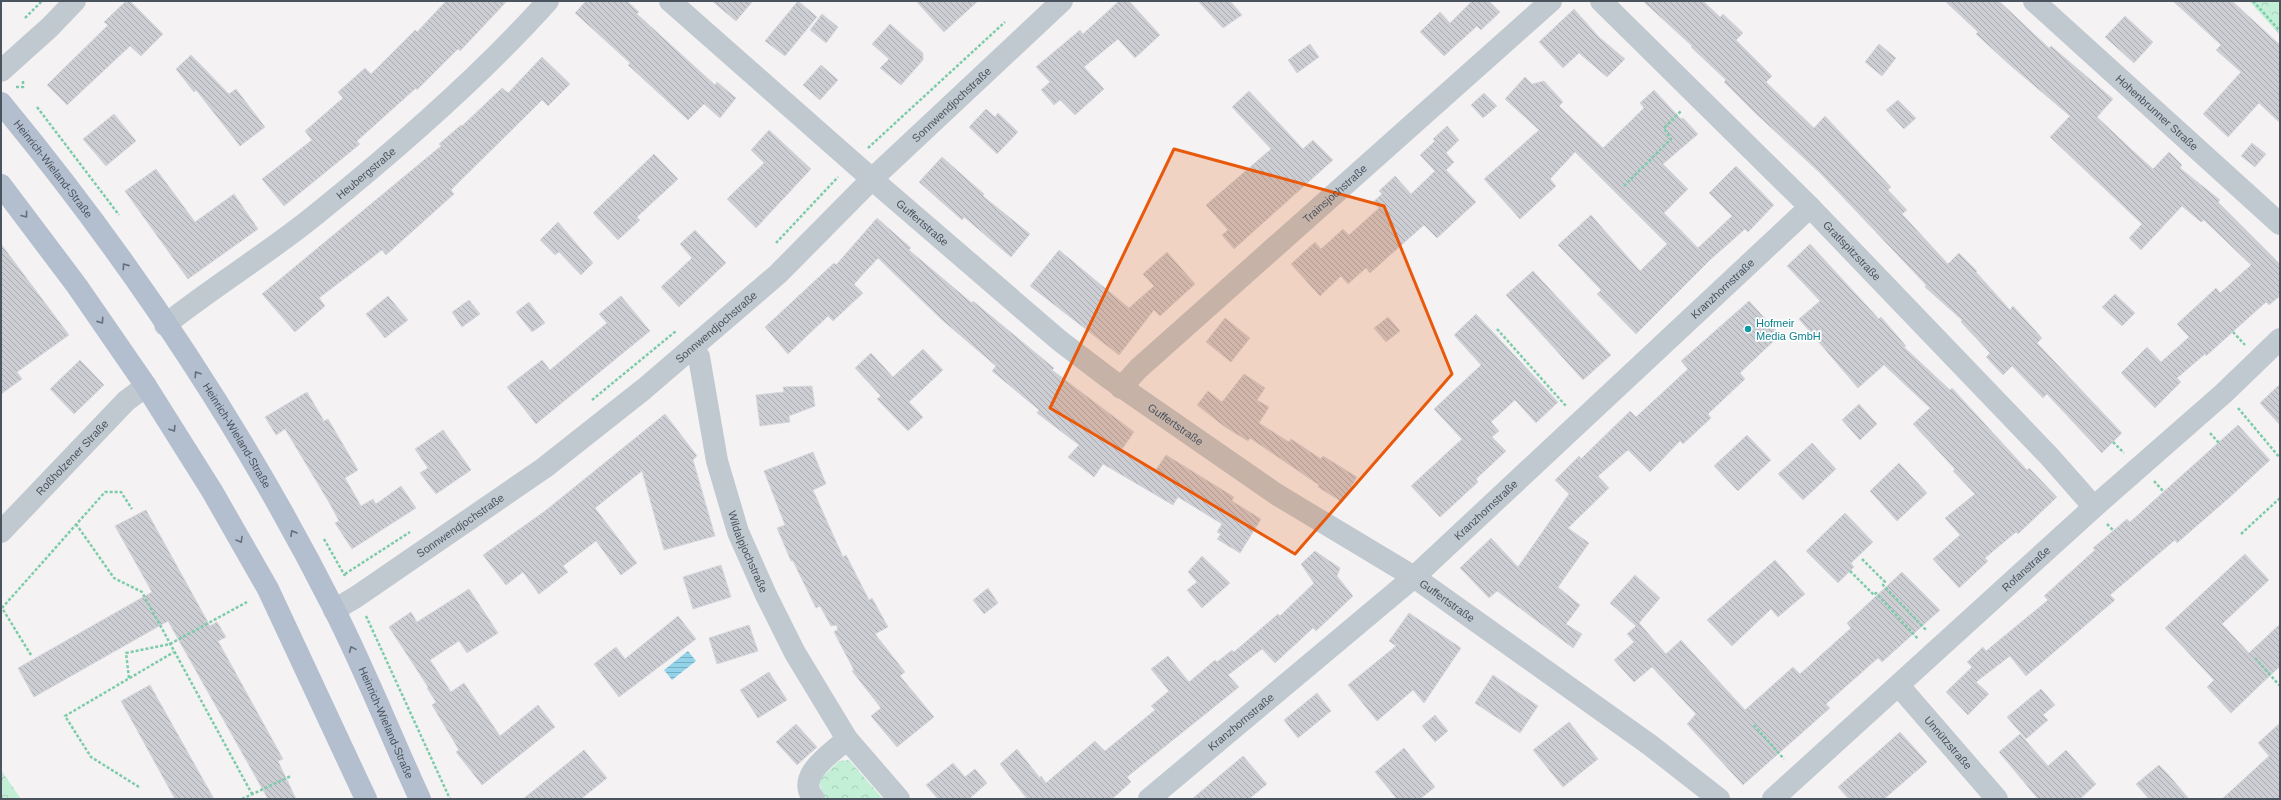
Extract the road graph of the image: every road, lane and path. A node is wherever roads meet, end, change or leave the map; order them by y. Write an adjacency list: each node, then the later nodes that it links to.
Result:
1 (75, 1): 11 (street)
2 (548, 1): 21 (street, Heubergstraße)
3 (670, 1): 14 (street, Guffertstraße)
4 (1062, 1): 15 (street, Sonnwendjochstraße)
5 (1551, 1): 29 (street, Trainsjochstraße)
6 (1601, 1): 12 (street, Gratlspitzstraße)
7 (2034, 1): 19 (street, Hohenbrunner Straße)
8 (2253, 1): 10 (path)
9 (1011, 17): 14 (path)
10 (2280, 31)
11 (1, 71)
12 (1697, 96): 17 (path); 18 (street, Gratlspitzstraße)
13 (1, 103): 21 (main road, Heinrich-Wieland-Straße, one-way to 13)
14 (852, 162): 15 (street, Guffertstraße); 20 (path)
15 (872, 179): 26 (street, Sonnwendjochstraße); 29 (street, Guffertstraße)
16 (1, 185): 28 (main road, one-way to 28)
17 (1624, 186)
18 (1810, 207): 32 (street, Kranzhornstraße); 39 (street, Gratlspitzstraße)
19 (2280, 224)
20 (772, 246)
21 (166, 325): 50 (main road, Heinrich-Wieland-Straße, one-way to 21)
22 (679, 328): 31 (path)
23 (1497, 329): 32 (path)
24 (2233, 332): 27 (path)
25 (2280, 339): 30 (street, Rofanstraße)
26 (693, 347): 50 (street, Sonnwendjochstraße); 61 (street, Wildalpjochstraße)
27 (2247, 347)
28 (146, 386): 43 (street, Roßholzener Straße); 67 (main road, one-way to 67)
29 (1121, 388): 48 (street, Guffertstraße)
30 (2224, 393): 35 (path); 39 (street, Rofanstraße)
31 (589, 403)
32 (1580, 422): 48 (street, Kranzhornstraße)
33 (2113, 442): 34 (path)
34 (2126, 456)
35 (2280, 458)
36 (2149, 477): 37 (path)
37 (2163, 491)
38 (2280, 498): 44 (path)
39 (2094, 507): 58 (street, Rofanstraße)
40 (132, 509): 41 (path)
41 (76, 524): 53 (path); 55 (path)
42 (410, 531): 47 (path)
43 (1, 532)
44 (2241, 534)
45 (1862, 559): 51 (path)
46 (1850, 571): 52 (path)
47 (345, 574)
48 (1414, 577): 71 (street, Kranzhornstraße); 72 (street, Guffertstraße)
49 (247, 602): 53 (path)
50 (334, 610): 68 (main road, Heinrich-Wieland-Straße, one-way to 50)
51 (1928, 633)
52 (1920, 641)
53 (170, 644): 54 (path); 57 (path)
54 (174, 652): 57 (path); 65 (path)
55 (31, 655)
56 (2255, 658): 59 (path)
57 (130, 678): 64 (path)
58 (1899, 686): 73 (street, Rofanstraße); 74 (street, Unnützstraße)
59 (2280, 686)
60 (1754, 725): 62 (path)
61 (847, 739): 69 (street); 70 (street, Wildalpjochstraße)
62 (1785, 761)
63 (291, 776): 65 (path)
64 (139, 787)
65 (252, 794): 66 (path)
66 (242, 799)
67 (366, 799)
68 (420, 799)
69 (814, 799)
70 (899, 799)
71 (1149, 799)
72 (1719, 799)
73 (1772, 799)
74 (1997, 799)

